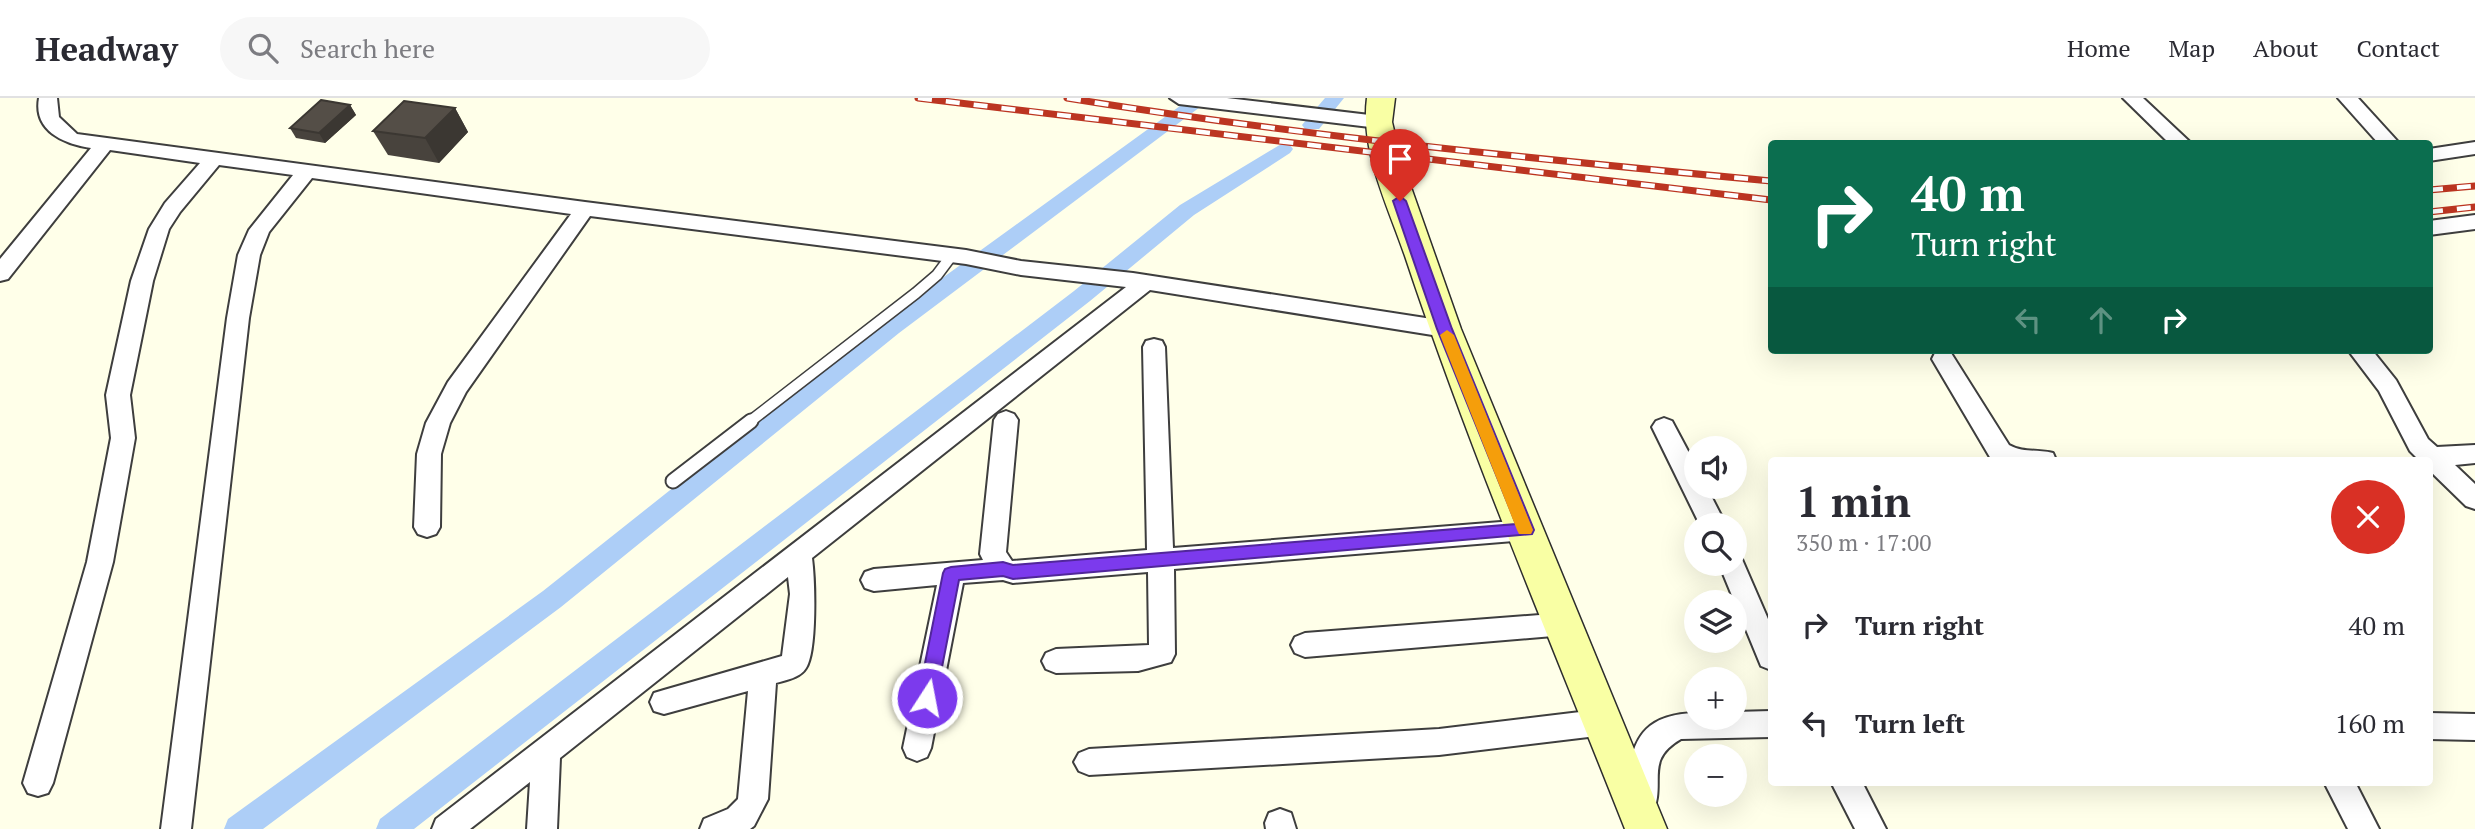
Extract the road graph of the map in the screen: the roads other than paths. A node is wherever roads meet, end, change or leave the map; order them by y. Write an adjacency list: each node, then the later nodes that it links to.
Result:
1 (48, 98): 8 (street)
2 (1179, 98): 5 (street)
3 (2132, 98): 6 (street)
4 (2347, 98): 7 (street)
5 (1370, 114): 21 (street)
6 (2178, 140)
7 (2386, 140)
8 (105, 144): 11 (street); 17 (street)
9 (2475, 148): 10 (street)
10 (2433, 154)
11 (215, 159): 12 (street); 55 (street)
12 (307, 171): 13 (street); 59 (street)
13 (585, 209): 18 (street); 34 (street)
14 (2475, 222): 15 (street)
15 (2433, 227)
16 (0, 246): 17 (street)
17 (22, 246): 19 (street)
18 (959, 256): 20 (street); 31 (lane)
19 (0, 274)
20 (1140, 281): 21 (street); 36 (street)
21 (1445, 329): 35 (street)
22 (1154, 347): 37 (street)
23 (2362, 354): 29 (street)
24 (1943, 359): 28 (street)
25 (1006, 420): 38 (street)
26 (1664, 427): 33 (street)
27 (2475, 454): 29 (street)
28 (2009, 457)
29 (2432, 457)
30 (2433, 458): 32 (street)
31 (673, 481)
32 (2475, 499)
33 (1707, 513)
34 (427, 527)
35 (1526, 530): 37 (street); 42 (street)
36 (799, 554): 46 (street); 53 (street)
37 (1162, 560): 38 (street); 45 (street)
38 (1003, 569): 39 (street)
39 (951, 573): 41 (street); 52 (street)
40 (1737, 576): 44 (street)
41 (874, 580)
42 (1565, 624): 43 (street); 48 (street)
43 (1305, 645)
44 (1768, 651)
45 (1056, 661)
46 (763, 674): 47 (street); 62 (street)
47 (664, 702)
48 (1605, 722): 54 (street); 58 (street)
49 (1768, 724): 58 (street)
50 (2433, 726): 51 (street)
51 (2475, 727)
52 (917, 748)
53 (546, 751): 60 (street); 61 (street)
54 (1089, 762)
55 (37, 783)
56 (1848, 786): 63 (street)
57 (2341, 786): 64 (street)
58 (1644, 821)
59 (176, 829)
60 (447, 829)
61 (542, 829)
62 (715, 829)
63 (1871, 829)
64 (2364, 829)

